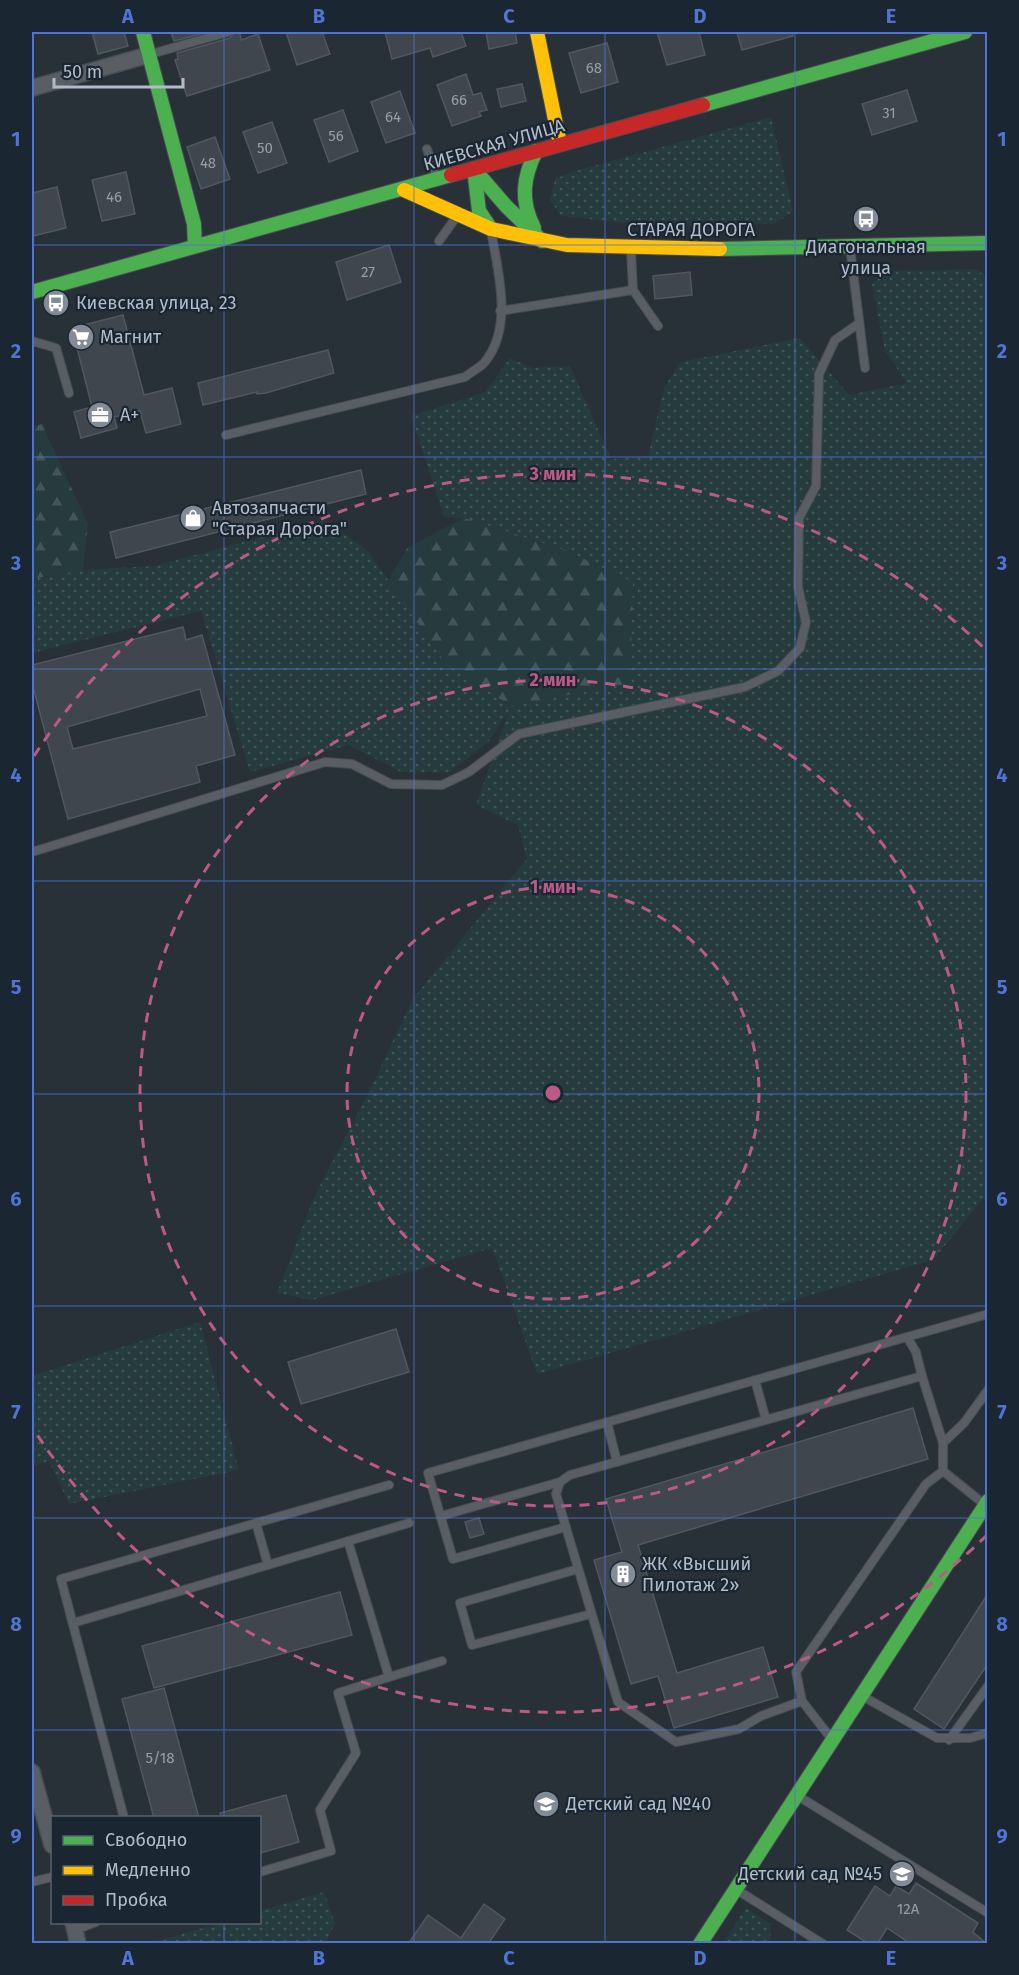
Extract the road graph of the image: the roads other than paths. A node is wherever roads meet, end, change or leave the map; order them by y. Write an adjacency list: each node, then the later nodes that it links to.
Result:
1 (143, 32): 5 (street)
2 (228, 32): 5 (lane)
3 (537, 32): 7 (street)
4 (965, 32): 7 (street, КИЕВСКАЯ УЛИЦА)
5 (148, 55): 6 (street); 18 (street)
6 (32, 88)
7 (560, 144): 9 (street, КИЕВСКАЯ УЛИЦА)
8 (427, 149): 11 (lane)
9 (536, 151): 10 (street, КИЕВСКАЯ УЛИЦА); 16 (street)
10 (474, 170): 11 (street, КИЕВСКАЯ УЛИЦА); 14 (street); 16 (street)
11 (438, 180): 12 (street, КИЕВСКАЯ УЛИЦА)
12 (404, 190): 13 (street, СТАРАЯ ДОРОГА); 18 (street, КИЕВСКАЯ УЛИЦА)
13 (458, 214): 14 (street, СТАРАЯ ДОРОГА); 15 (lane)
14 (491, 229): 16 (street, СТАРАЯ ДОРОГА); 23 (lane)
15 (440, 241)
16 (543, 242): 20 (street, СТАРАЯ ДОРОГА)
17 (987, 243): 19 (street, СТАРАЯ ДОРОГА)
18 (195, 246): 22 (street, КИЕВСКАЯ УЛИЦА)
19 (850, 246): 20 (street, СТАРАЯ ДОРОГА); 24 (lane)
20 (631, 249): 21 (lane)
21 (633, 290): 23 (lane); 25 (lane)
22 (32, 292)
23 (500, 310): 29 (lane)
24 (858, 324): 27 (lane); 30 (lane)
25 (658, 326)
26 (32, 341): 28 (lane)
27 (865, 368)
28 (69, 393)
29 (226, 435)
30 (32, 852)
31 (987, 1314): 32 (lane)
32 (907, 1337): 33 (lane); 34 (lane)
33 (922, 1376): 36 (lane); 38 (lane)
34 (755, 1380): 36 (lane); 37 (lane)
35 (987, 1390): 38 (lane)
36 (766, 1420): 39 (lane)
37 (607, 1422): 39 (lane); 44 (lane)
38 (943, 1443): 40 (lane)
39 (617, 1462): 41 (lane)
40 (943, 1471): 43 (lane); 57 (lane)
41 (560, 1482): 44 (lane); 47 (lane)
42 (389, 1485): 45 (lane)
43 (986, 1503): 56 (street)
44 (441, 1516): 47 (lane)
45 (256, 1523): 49 (lane); 52 (lane)
46 (409, 1523): 48 (lane)
47 (566, 1527): 50 (lane)
48 (348, 1541): 49 (lane); 54 (lane)
49 (268, 1565): 52 (lane)
50 (578, 1569): 51 (lane); 51 (lane)
51 (591, 1614): 57 (lane)
52 (73, 1623): 63 (lane)
53 (442, 1661): 54 (lane)
54 (389, 1677): 65 (lane)
55 (987, 1686): 60 (lane)
56 (862, 1696): 59 (street); 60 (lane)
57 (802, 1701): 59 (lane)
58 (987, 1733): 60 (lane)
59 (833, 1740): 62 (street)
60 (950, 1740)
61 (32, 1772): 64 (street)
62 (797, 1795): 68 (street); 69 (lane)
63 (123, 1816)
64 (51, 1841)
65 (261, 1872)
66 (51, 1877): 67 (lane)
67 (32, 1882)
68 (736, 1889): 72 (street); 73 (lane)
69 (987, 1913)
70 (94, 1924): 71 (lane)
71 (75, 1932)
72 (700, 1944)
73 (823, 1944)

